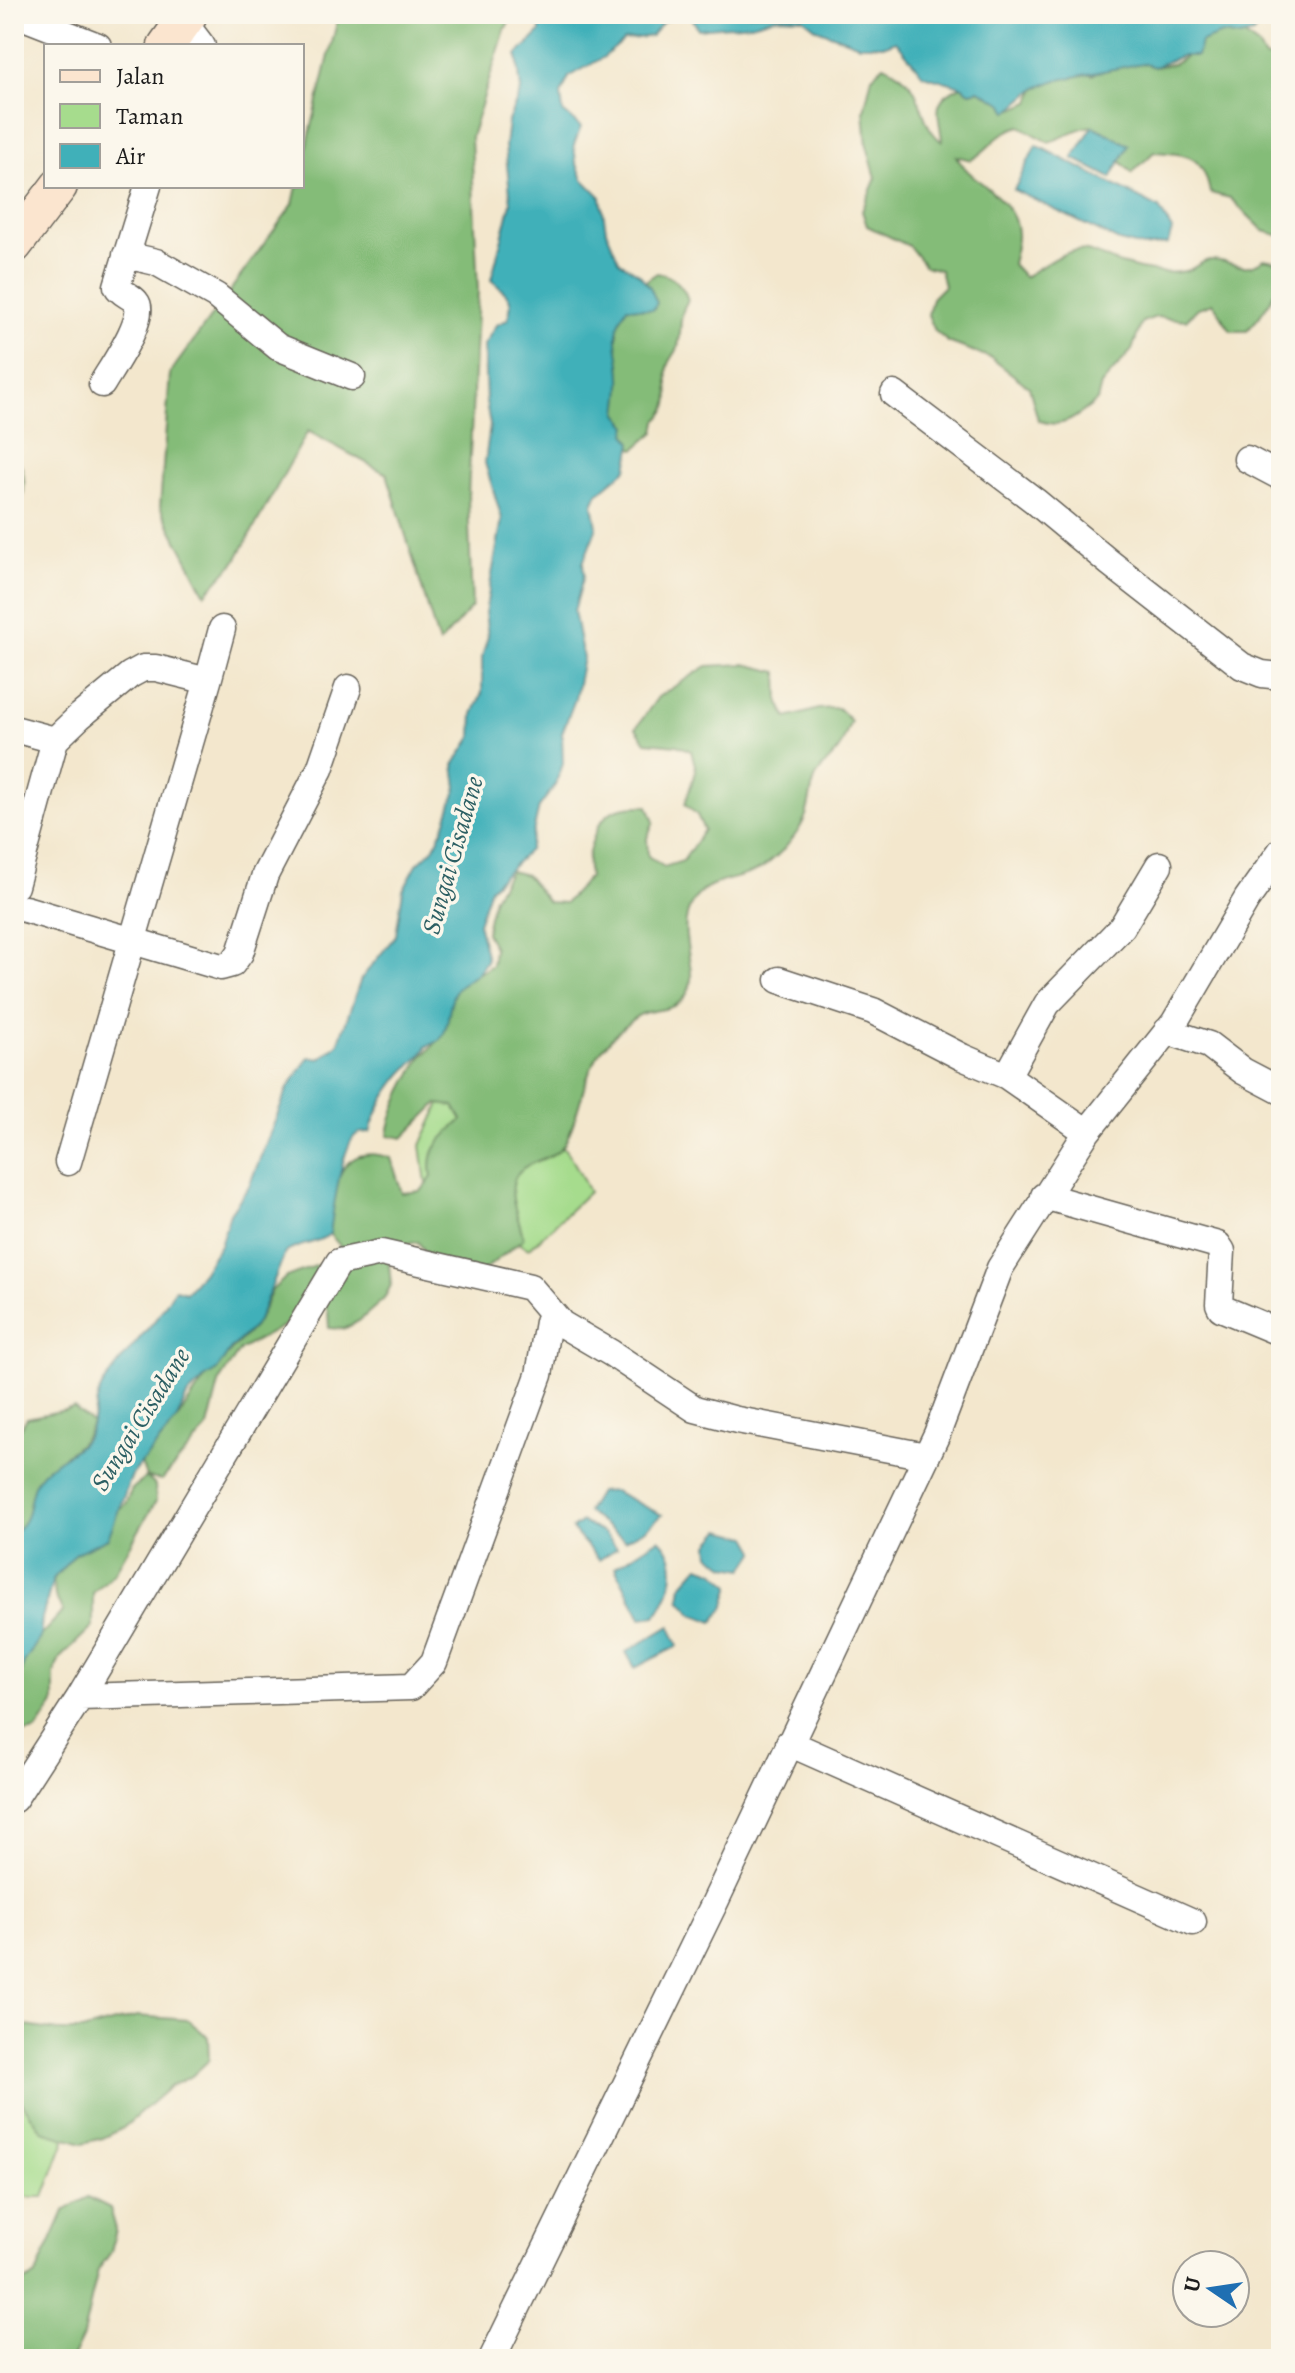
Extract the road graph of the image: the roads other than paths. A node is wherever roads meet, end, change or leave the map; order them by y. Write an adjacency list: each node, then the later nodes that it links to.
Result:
1 (25, 18): 2 (street)
2 (93, 44)
3 (57, 188): 5 (main road)
4 (147, 188): 6 (street)
5 (14, 245)
6 (126, 255): 7 (street); 8 (street)
7 (352, 377)
8 (102, 384)
9 (894, 394): 13 (street)
10 (1247, 459): 11 (street)
11 (1281, 477)
12 (222, 629): 14 (street)
13 (1281, 676)
14 (208, 681): 17 (street); 21 (street)
15 (348, 688): 21 (street)
16 (14, 729): 17 (street)
17 (55, 740): 20 (street)
18 (1281, 851): 23 (street)
19 (1159, 865): 24 (street)
20 (17, 899): 21 (street)
21 (132, 941): 27 (street)
22 (779, 980): 24 (street)
23 (1167, 1031): 25 (street); 26 (street)
24 (1007, 1076): 26 (street)
25 (1281, 1091)
26 (1087, 1132): 28 (street)
27 (68, 1162)
28 (1044, 1196): 30 (street); 31 (street)
29 (559, 1321): 31 (street); 32 (street); 32 (street)
30 (1281, 1333)
31 (926, 1456): 33 (street)
32 (80, 1697): 34 (street)
33 (789, 1743): 35 (street); 36 (street)
34 (14, 1799)
35 (1193, 1922)
36 (492, 2359)

